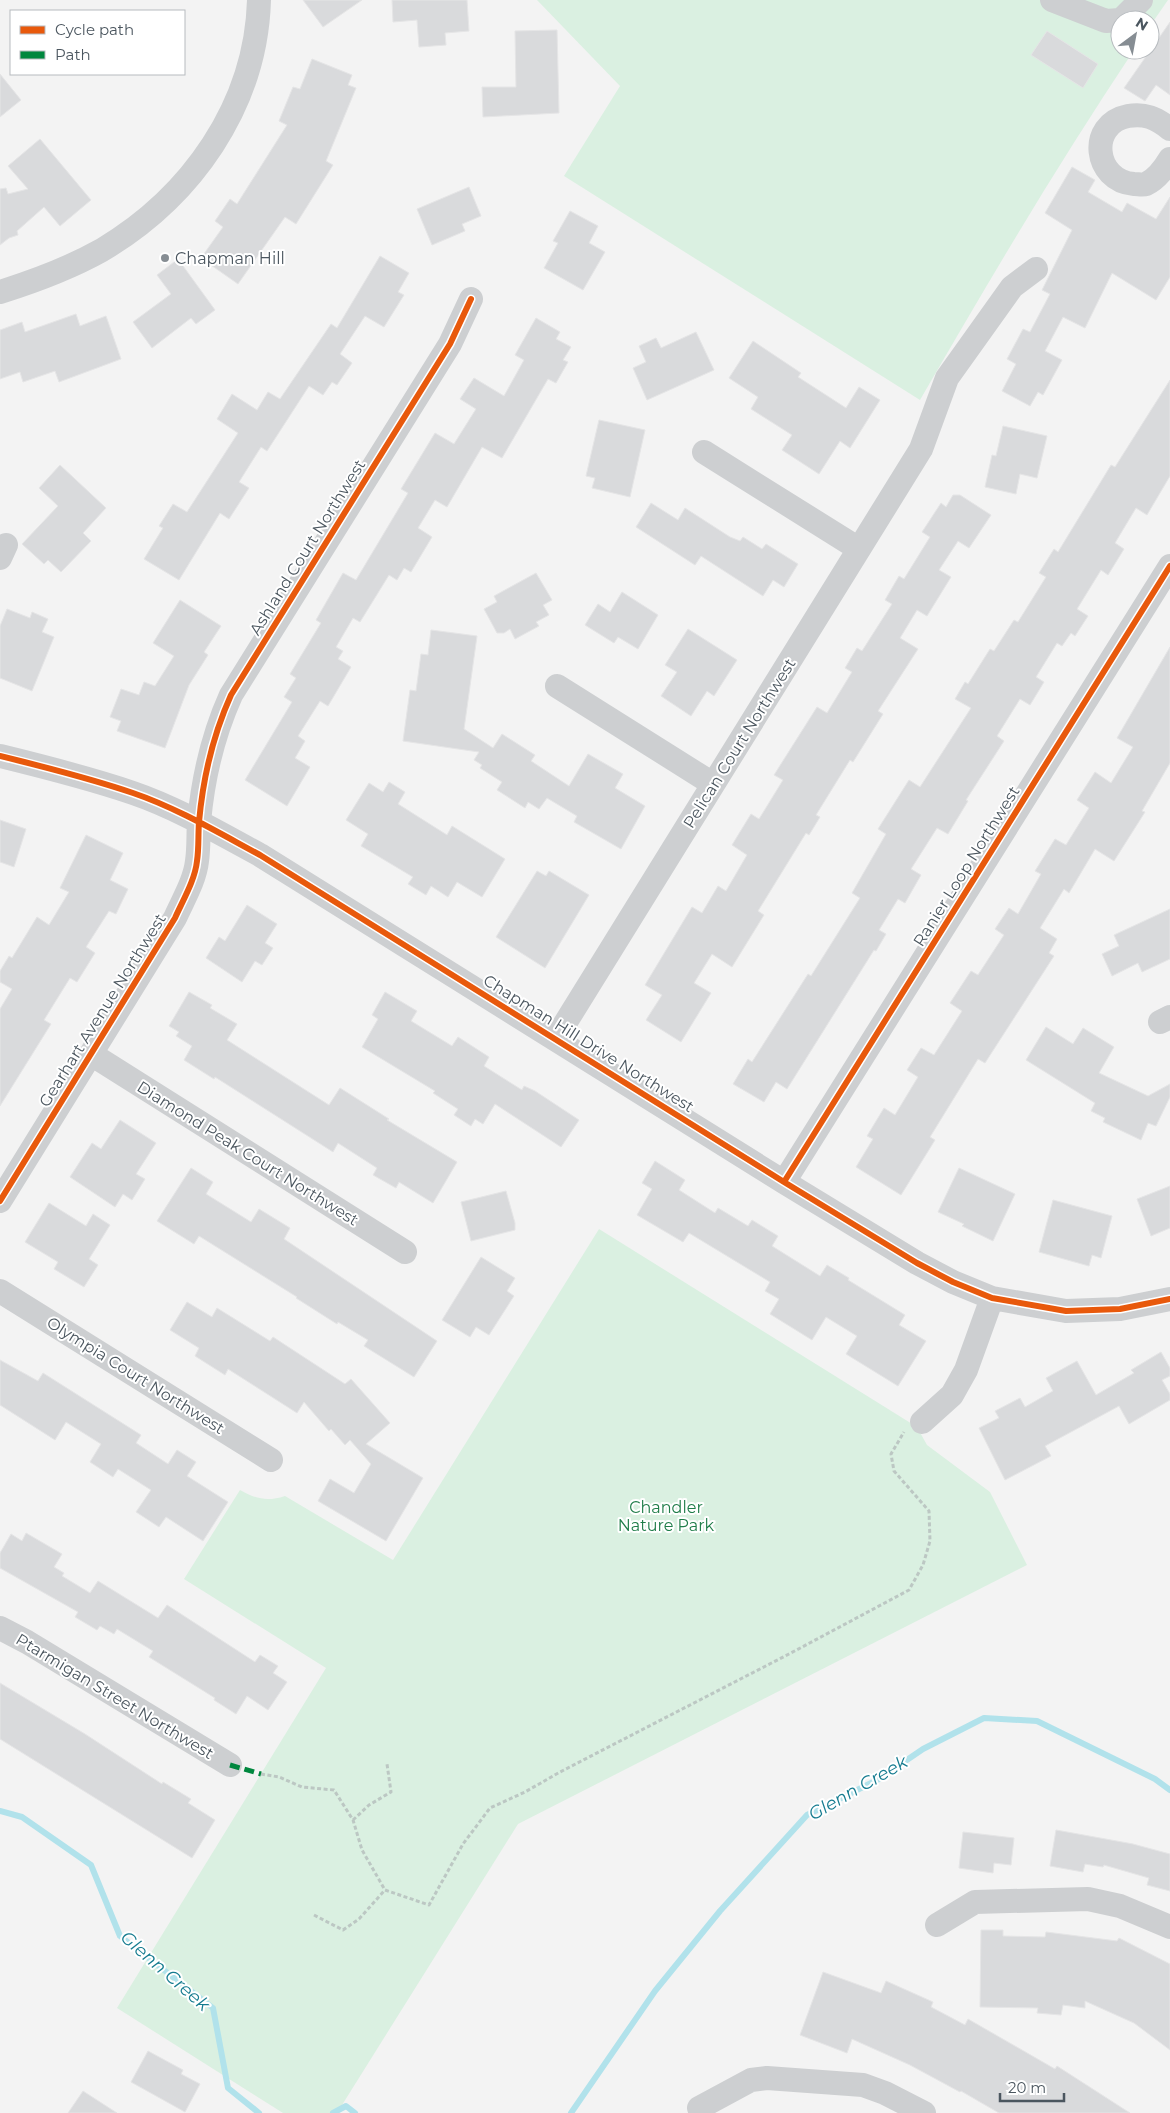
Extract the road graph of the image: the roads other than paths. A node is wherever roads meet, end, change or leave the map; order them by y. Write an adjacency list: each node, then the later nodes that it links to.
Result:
1 (259, 0): 9 (street)
2 (1052, 0): 5 (street)
3 (1141, 0): 4 (street)
4 (1130, 10)
5 (1110, 21)
6 (1170, 129): 7 (street)
7 (1170, 159)
8 (1036, 269): 12 (street, Pelican Court Northwest)
9 (0, 292)
10 (471, 298): 17 (street, Ashland Court Northwest)
11 (704, 452): 12 (street)
12 (859, 549): 16 (street, Pelican Court Northwest)
13 (1170, 566): 20 (street, Ranier Loop Northwest)
14 (557, 686): 16 (street)
15 (0, 756): 17 (street, Chapman Hill Drive Northwest)
16 (713, 784): 18 (street, Pelican Court Northwest)
17 (199, 822): 18 (street, Chapman Hill Drive Northwest); 19 (street, Gearhart Avenue Northwest)
18 (556, 1038): 20 (street, Chapman Hill Drive Northwest)
19 (91, 1054): 21 (street, Gearhart Avenue Northwest); 22 (street, Diamond Peak Court Northwest)
20 (784, 1182): 24 (street, Chapman Hill Drive Northwest)
21 (0, 1201)
22 (405, 1252)
23 (0, 1291): 27 (street, Olympia Court Northwest)
24 (992, 1298): 25 (street, Chapman Hill Drive Northwest); 26 (street)
25 (1170, 1299)
26 (922, 1422)
27 (271, 1460)
28 (0, 1628): 29 (street, Ptarmigan Street Northwest)
29 (230, 1765)
30 (937, 1925): 31 (street)
31 (1170, 1927)
32 (699, 2108): 33 (street)
33 (924, 2113)

